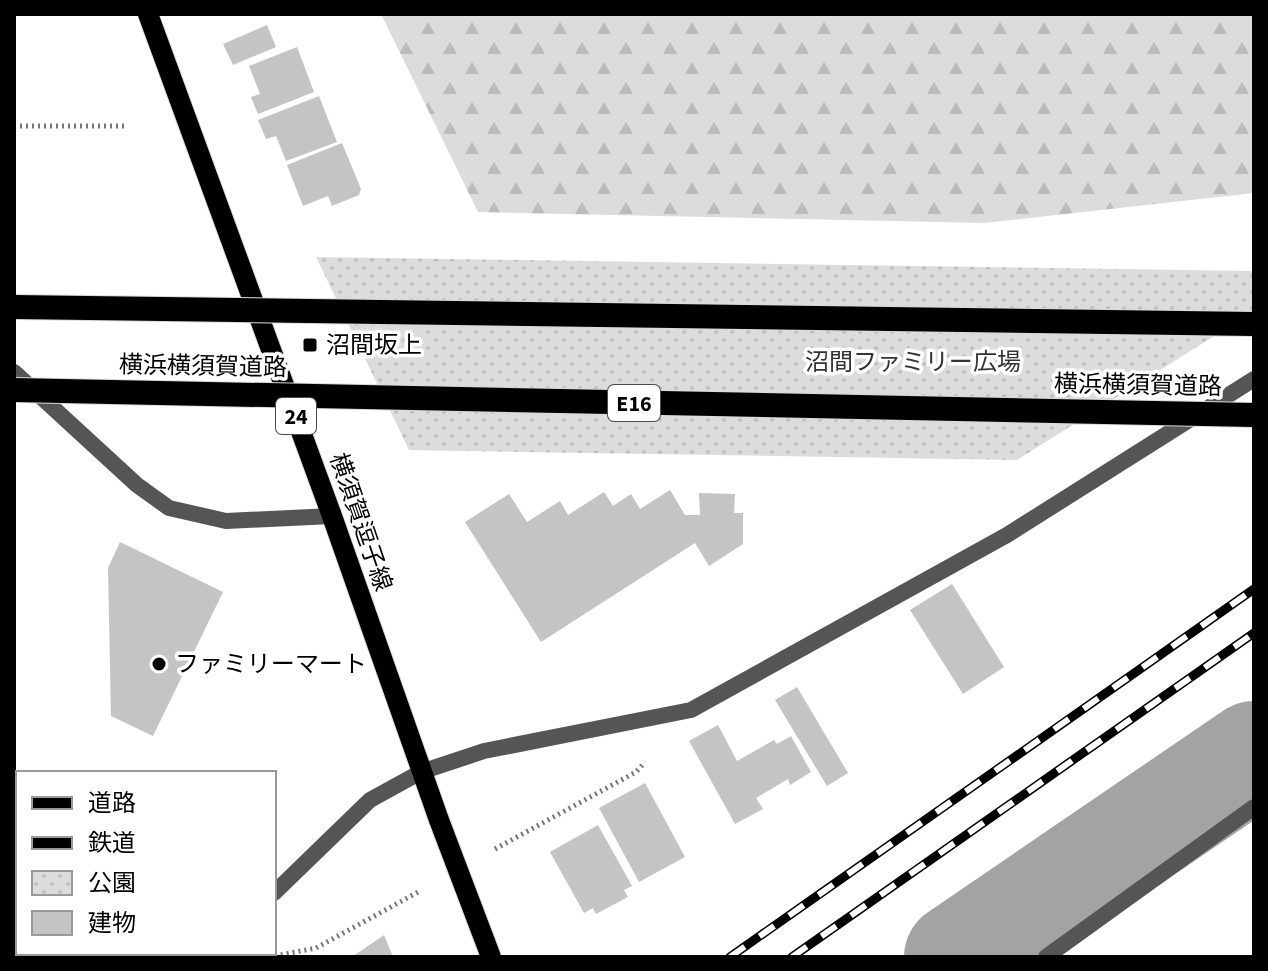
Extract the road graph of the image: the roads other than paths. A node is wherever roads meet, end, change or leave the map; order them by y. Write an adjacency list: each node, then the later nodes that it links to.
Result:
1 (148, 14): 8 (main road, 横須賀逗子線 / 24)
2 (14, 307): 3 (highway, bridge)
3 (1254, 324)
4 (14, 372): 8 (street)
5 (1254, 379): 9 (street)
6 (14, 390): 7 (highway, 横浜横須賀道路 / E16, bridge)
7 (1254, 415)
8 (332, 516): 9 (main road, 横須賀逗子線 / 24)
9 (421, 772): 11 (street); 12 (main road, 横須賀逗子線 / 24, bridge)
10 (1254, 807): 13 (street)
11 (276, 891)
12 (491, 957)
13 (1046, 957)

